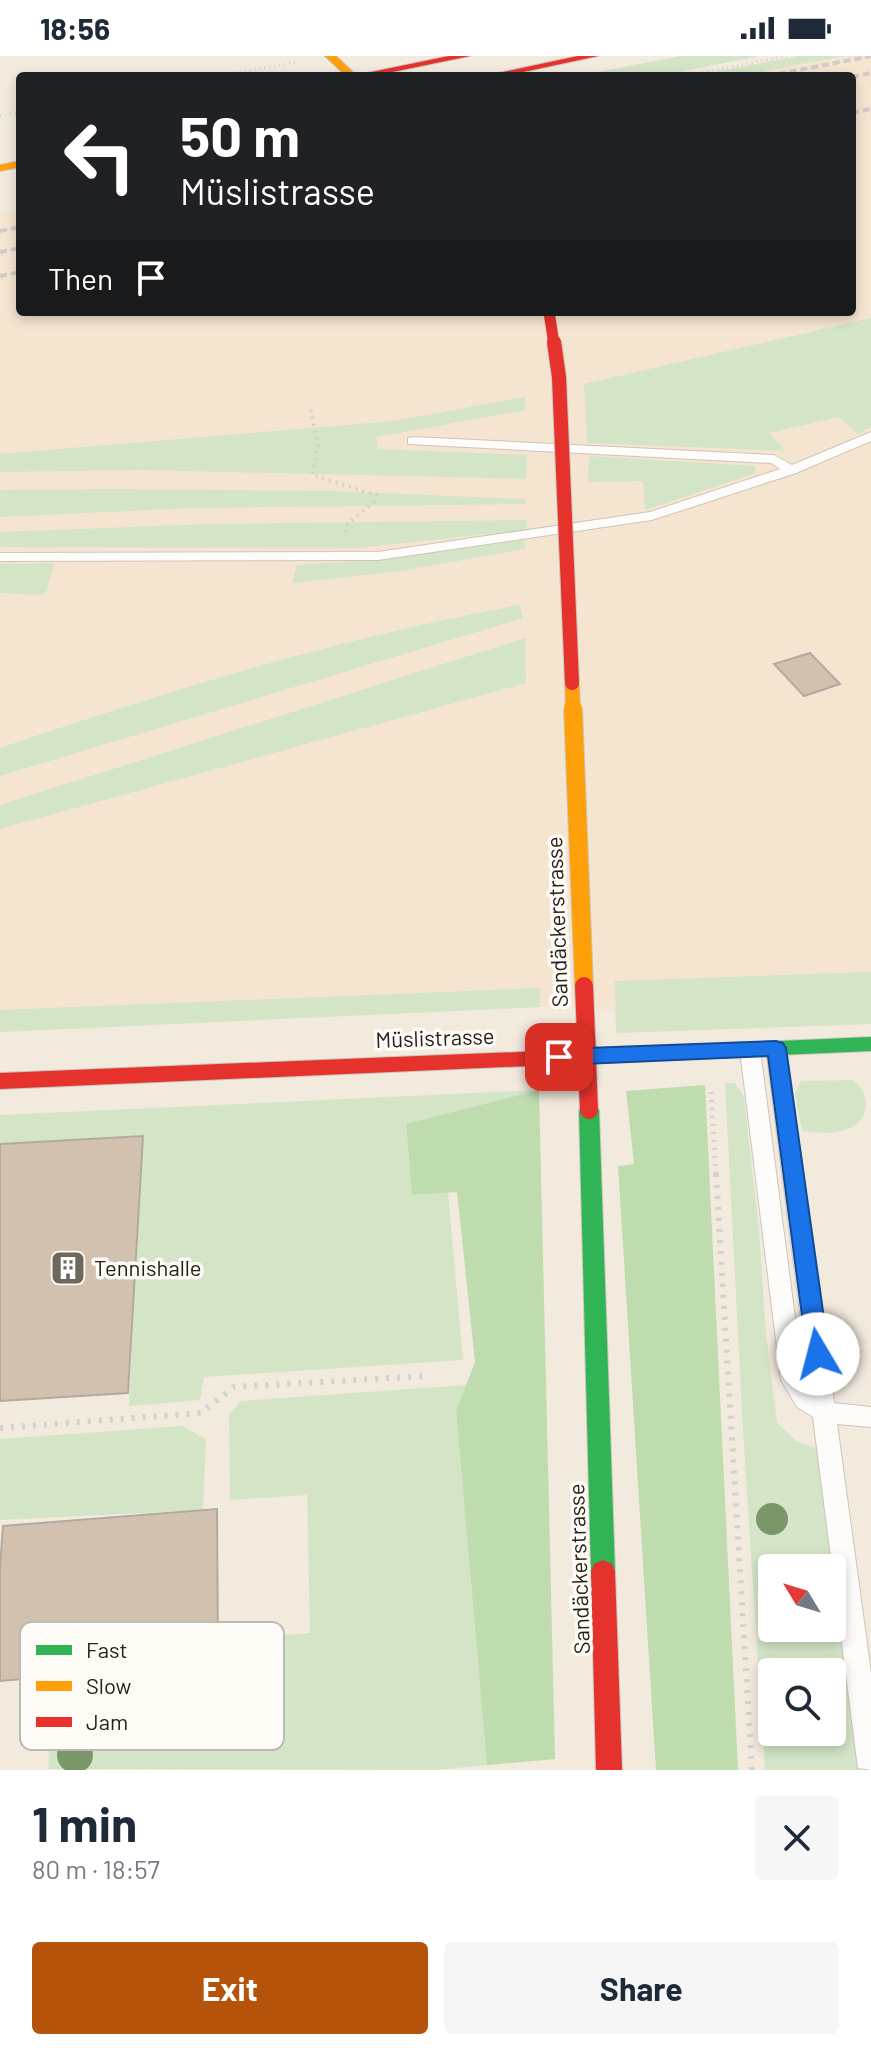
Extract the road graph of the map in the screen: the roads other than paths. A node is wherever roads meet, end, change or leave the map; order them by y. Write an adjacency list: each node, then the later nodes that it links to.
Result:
1 (330, 56): 4 (main road)
2 (465, 56): 5 (main road)
3 (593, 56): 6 (main road)
4 (350, 72)
5 (377, 72)
6 (510, 72)
7 (550, 316): 19 (main road, Sandäckerstrasse, bridge)
8 (871, 436): 10 (lane)
9 (413, 441): 10 (lane)
10 (791, 470): 11 (lane)
11 (0, 557)
12 (871, 1044): 13 (main road, Müslistrasse)
13 (776, 1048): 14 (main road, Müslistrasse); 16 (lane)
14 (750, 1050): 15 (main road, Müslistrasse); 16 (lane)
15 (0, 1081)
16 (826, 1412): 17 (lane); 18 (lane)
17 (871, 1417)
18 (871, 1768)
19 (609, 1770)

